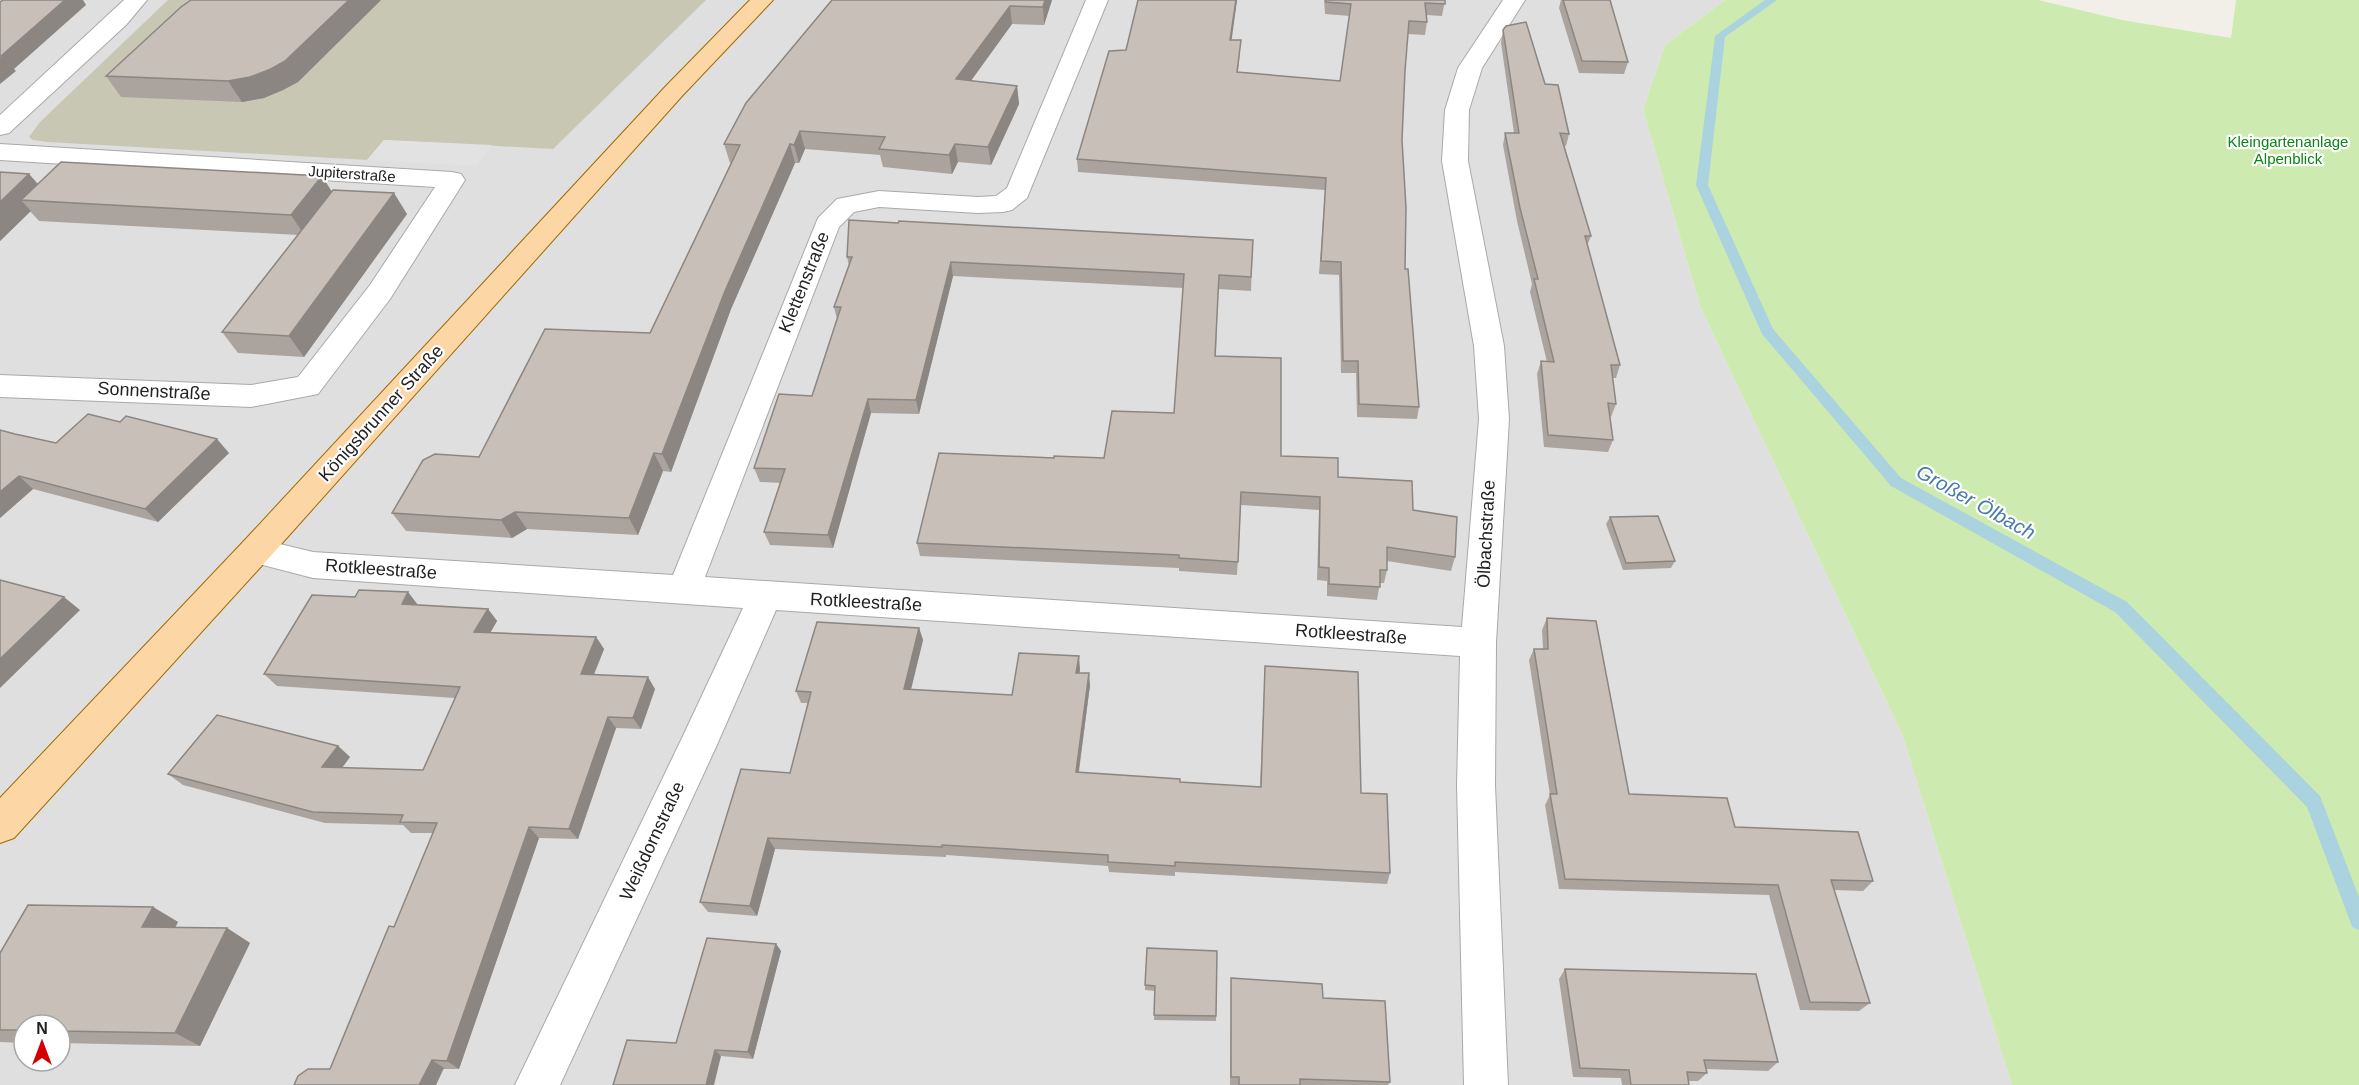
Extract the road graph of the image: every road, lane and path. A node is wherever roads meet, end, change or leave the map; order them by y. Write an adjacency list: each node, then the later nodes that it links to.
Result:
1 (136, 0): 5 (street)
2 (762, 0): 9 (main road, Königsbrunner Straße)
3 (1097, 0): 10 (street, Klettenstraße)
4 (1514, 0): 12 (street, Ölbachstraße)
5 (0, 128)
6 (0, 152): 8 (street, Jupiterstraße)
7 (0, 386): 8 (street, Sonnenstraße)
8 (307, 386)
9 (255, 551): 10 (street, Rotkleestraße); 13 (main road, Königsbrunner Straße)
10 (684, 589): 11 (street, Rotkleestraße)
11 (765, 596): 12 (street, Rotkleestraße); 14 (street, Weißdornstraße)
12 (1478, 643): 15 (street, Ölbachstraße)
13 (0, 825)
14 (537, 1085)
15 (1486, 1085)

